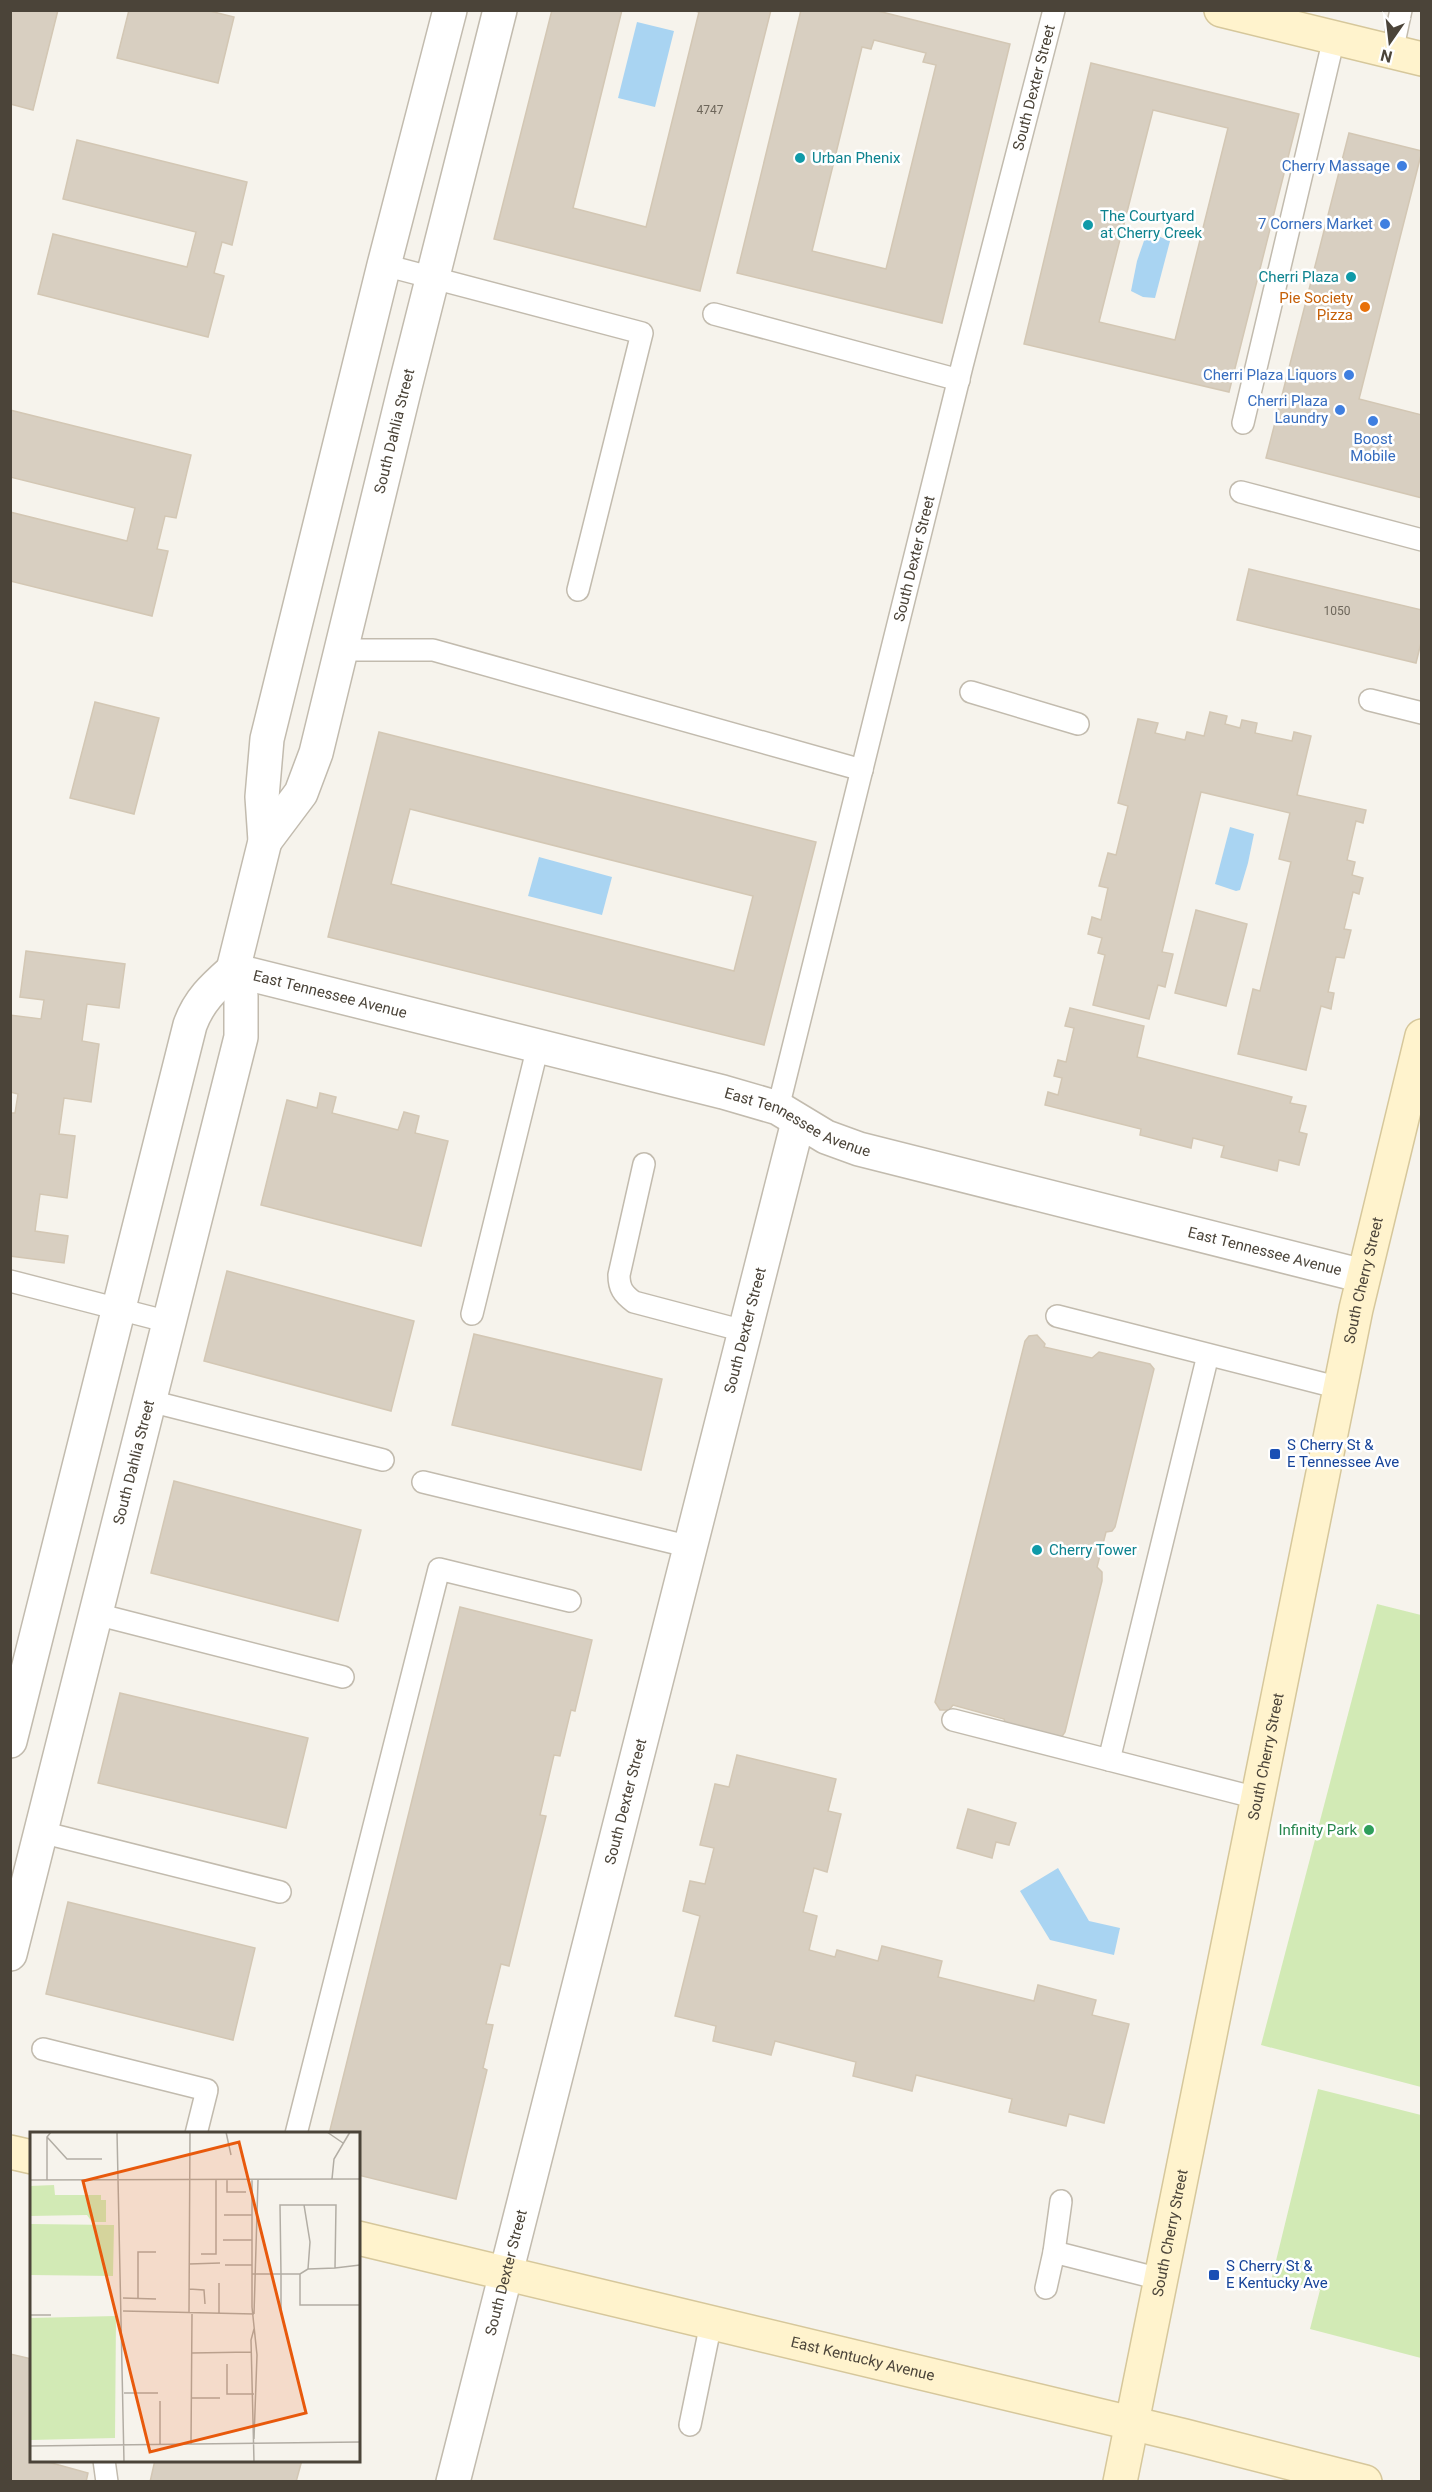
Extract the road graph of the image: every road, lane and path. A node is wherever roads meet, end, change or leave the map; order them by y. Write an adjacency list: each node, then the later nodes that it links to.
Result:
1 (450, 10): 8 (street, South Dahlia Street)
2 (500, 10): 9 (street, South Dahlia Street)
3 (1054, 10): 11 (lane, South Dexter Street)
4 (1221, 10): 6 (street)
5 (1401, 10): 7 (lane)
6 (1334, 38): 7 (street); 12 (lane)
7 (1407, 56)
8 (384, 265): 9 (lane); 22 (street, South Dahlia Street)
9 (433, 279): 15 (lane); 16 (street, South Dahlia Street)
10 (714, 314): 11 (lane)
11 (959, 380): 21 (lane, South Dexter Street)
12 (1242, 423)
13 (1241, 492): 14 (lane)
14 (1422, 540)
15 (578, 590)
16 (341, 650): 21 (lane); 22 (street, South Dahlia Street)
17 (971, 692): 20 (lane)
18 (1370, 700): 19 (lane)
19 (1422, 713)
20 (1078, 724)
21 (862, 770): 26 (lane, South Dexter Street)
22 (265, 841): 23 (street, South Dahlia Street)
23 (233, 970): 25 (street, East Tennessee Avenue); 30 (street); 33 (street, South Dahlia Street)
24 (1422, 1036): 28 (street, South Cherry Street)
25 (538, 1046): 26 (street, East Tennessee Avenue); 31 (lane)
26 (788, 1115): 28 (street, East Tennessee Avenue); 34 (street, South Dexter Street)
27 (644, 1164): 34 (lane)
28 (1363, 1276): 36 (street, South Cherry Street)
29 (10, 1281): 30 (lane)
30 (119, 1308): 33 (lane); 45 (street)
31 (472, 1314)
32 (1057, 1316): 35 (lane)
33 (169, 1322): 37 (street, South Dahlia Street)
34 (744, 1331): 40 (street, South Dexter Street)
35 (1208, 1355): 36 (lane); 46 (lane)
36 (1340, 1388): 47 (street, South Cherry Street)
37 (150, 1401): 38 (lane); 42 (street, South Dahlia Street)
38 (383, 1460)
39 (423, 1482): 40 (lane)
40 (691, 1547): 59 (street, South Dexter Street)
41 (570, 1601): 53 (lane)
42 (96, 1614): 43 (lane); 48 (street, South Dahlia Street)
43 (343, 1677)
44 (953, 1720): 46 (lane)
45 (10, 1741)
46 (1109, 1760): 47 (lane)
47 (1257, 1798): 60 (street, South Cherry Street)
48 (41, 1832): 49 (lane); 50 (street, South Dahlia Street)
49 (280, 1892)
50 (10, 1954)
51 (43, 2049): 52 (lane)
52 (196, 2132)
53 (296, 2132)
54 (10, 2152): 55 (street)
55 (30, 2157)
56 (1061, 2201): 58 (lane)
57 (360, 2238): 59 (street, East Kentucky Avenue)
58 (1054, 2252): 60 (lane); 61 (lane)
59 (506, 2275): 62 (street, East Kentucky Avenue); 67 (street, South Dexter Street)
60 (1160, 2279): 63 (street, South Cherry Street)
61 (1046, 2288)
62 (711, 2323): 63 (street, East Kentucky Avenue); 64 (lane)
63 (1131, 2423): 68 (street, South Cherry Street); 69 (street, East Kentucky Avenue)
64 (690, 2425)
65 (104, 2462): 66 (lane)
66 (107, 2481)
67 (453, 2481)
68 (1120, 2481)
69 (1365, 2481)

